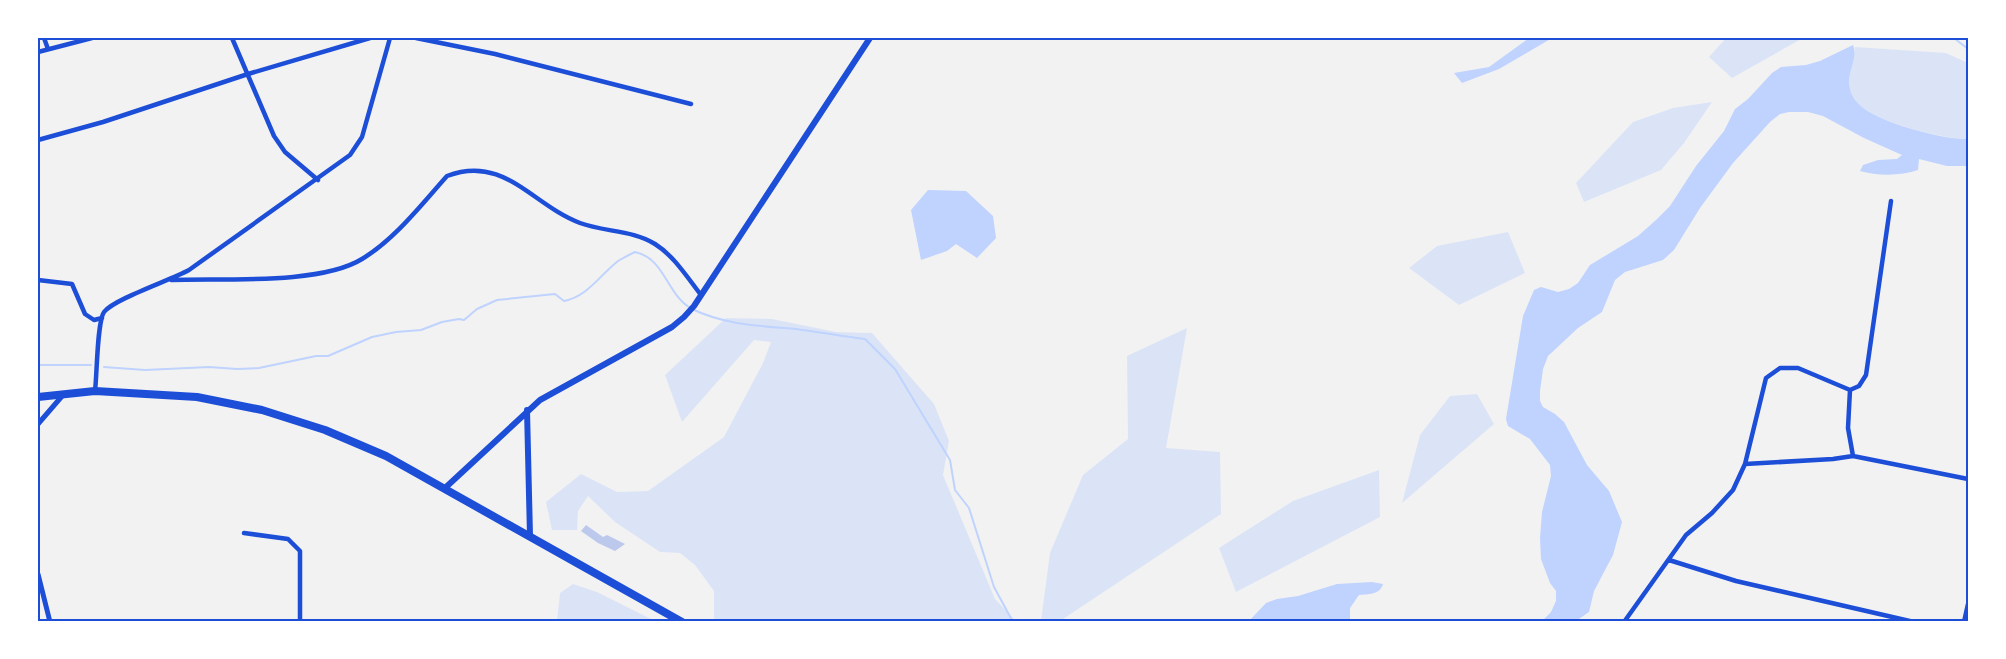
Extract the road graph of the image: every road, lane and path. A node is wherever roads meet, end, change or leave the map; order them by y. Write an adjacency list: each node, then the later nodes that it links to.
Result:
1 (44, 38): 8 (street)
2 (92, 38): 8 (street)
3 (232, 38): 10 (street)
4 (370, 38): 10 (street)
5 (390, 38): 13 (street)
6 (416, 38): 11 (street)
7 (870, 38): 17 (main road)
8 (48, 49): 9 (street)
9 (38, 52)
10 (248, 74): 12 (street); 13 (street)
11 (691, 104)
12 (38, 140)
13 (318, 180): 16 (street)
14 (1891, 201): 19 (street)
15 (38, 280): 18 (street)
16 (171, 280): 17 (street); 18 (street)
17 (700, 295): 23 (main road)
18 (102, 318): 20 (street)
19 (1850, 390): 25 (street); 26 (street)
20 (95, 392): 21 (highway); 28 (highway)
21 (63, 395): 22 (highway); 24 (street)
22 (38, 397)
23 (527, 410): 28 (main road); 30 (main road)
24 (38, 424)
25 (1853, 456): 26 (street); 27 (street)
26 (1745, 464): 31 (street)
27 (1968, 479)
28 (445, 488): 30 (highway)
29 (244, 533): 36 (street)
30 (530, 536): 34 (highway)
31 (1669, 560): 37 (street); 38 (street)
32 (38, 574): 35 (street)
33 (1968, 604): 39 (street)
34 (680, 620)
35 (50, 621)
36 (300, 621)
37 (1624, 621)
38 (1914, 621)
39 (1964, 621)

